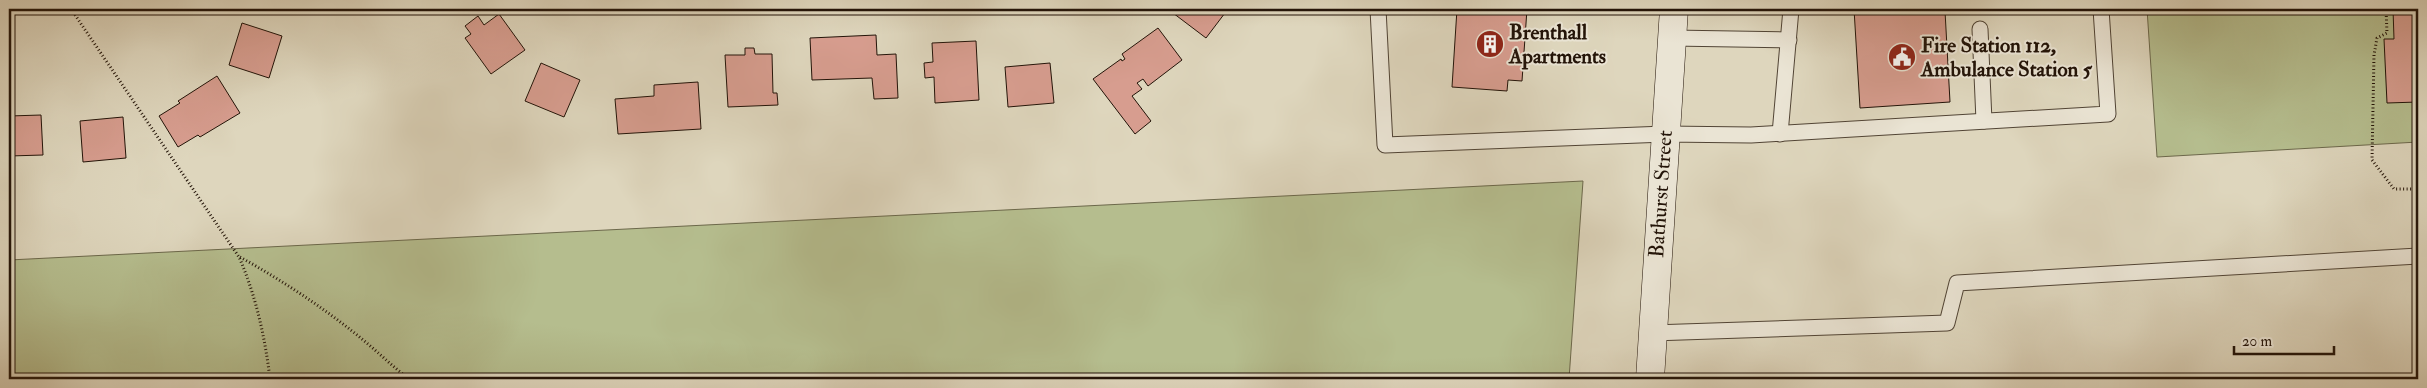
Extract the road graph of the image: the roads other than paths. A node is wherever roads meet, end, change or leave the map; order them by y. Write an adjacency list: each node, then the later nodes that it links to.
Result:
1 (1378, 9): 9 (lane)
2 (1674, 9): 6 (main road, Bathurst Street)
3 (1791, 9): 7 (lane)
4 (2101, 9): 8 (lane)
5 (1980, 29): 8 (lane)
6 (1672, 38): 7 (lane); 9 (main road, Bathurst Street)
7 (1789, 40): 10 (lane)
8 (1984, 121): 10 (lane)
9 (1665, 134): 10 (lane); 12 (main road, Bathurst Street)
10 (1780, 134)
11 (2418, 256): 12 (lane)
12 (1652, 332): 13 (main road, Bathurst Street)
13 (1650, 379)

